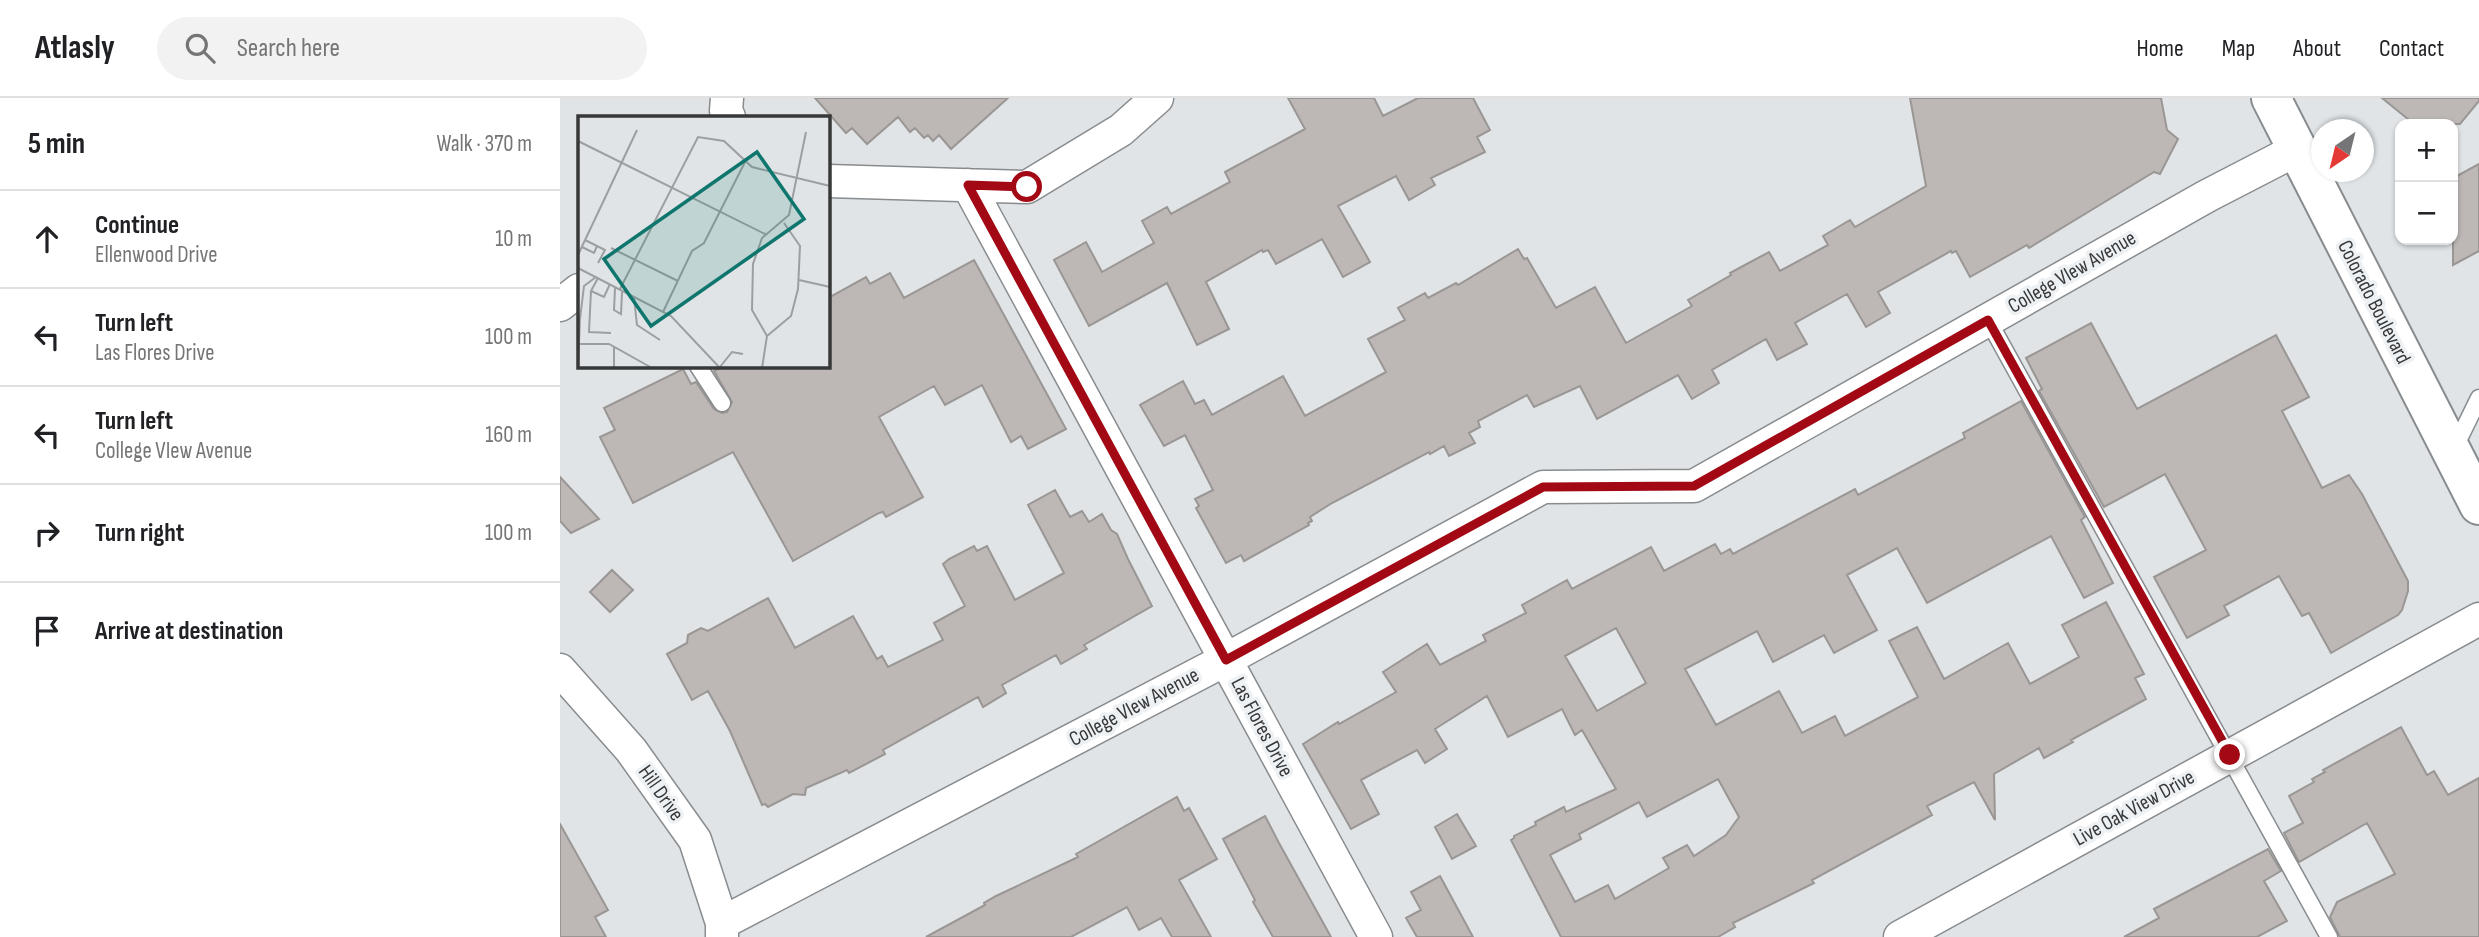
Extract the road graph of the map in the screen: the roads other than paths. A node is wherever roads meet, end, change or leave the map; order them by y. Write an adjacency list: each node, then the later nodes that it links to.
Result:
1 (727, 98): 4 (street)
2 (1157, 98): 7 (street)
3 (2271, 98): 5 (main road, Colorado Boulevard)
4 (728, 116)
5 (2296, 150): 10 (street, College VIew Avenue); 14 (main road, Colorado Boulevard)
6 (830, 181): 7 (street)
7 (968, 185): 17 (street, Las Flores Drive)
8 (578, 291): 9 (street)
9 (560, 305)
10 (1988, 320): 17 (street, College VIew Avenue); 19 (lane)
11 (699, 368): 13 (lane)
12 (2479, 398): 14 (lane)
13 (722, 403)
14 (2452, 453): 15 (main road, Colorado Boulevard)
15 (2479, 505)
16 (2479, 619): 19 (street, Live Oak View Drive)
17 (1226, 660): 20 (street, College VIew Avenue); 21 (street, Las Flores Drive)
18 (560, 670): 20 (street, Hill Drive)
19 (2230, 755): 22 (street, Live Oak View Drive); 23 (lane)
20 (722, 930)
21 (1376, 937)
22 (1900, 937)
23 (2329, 937)

